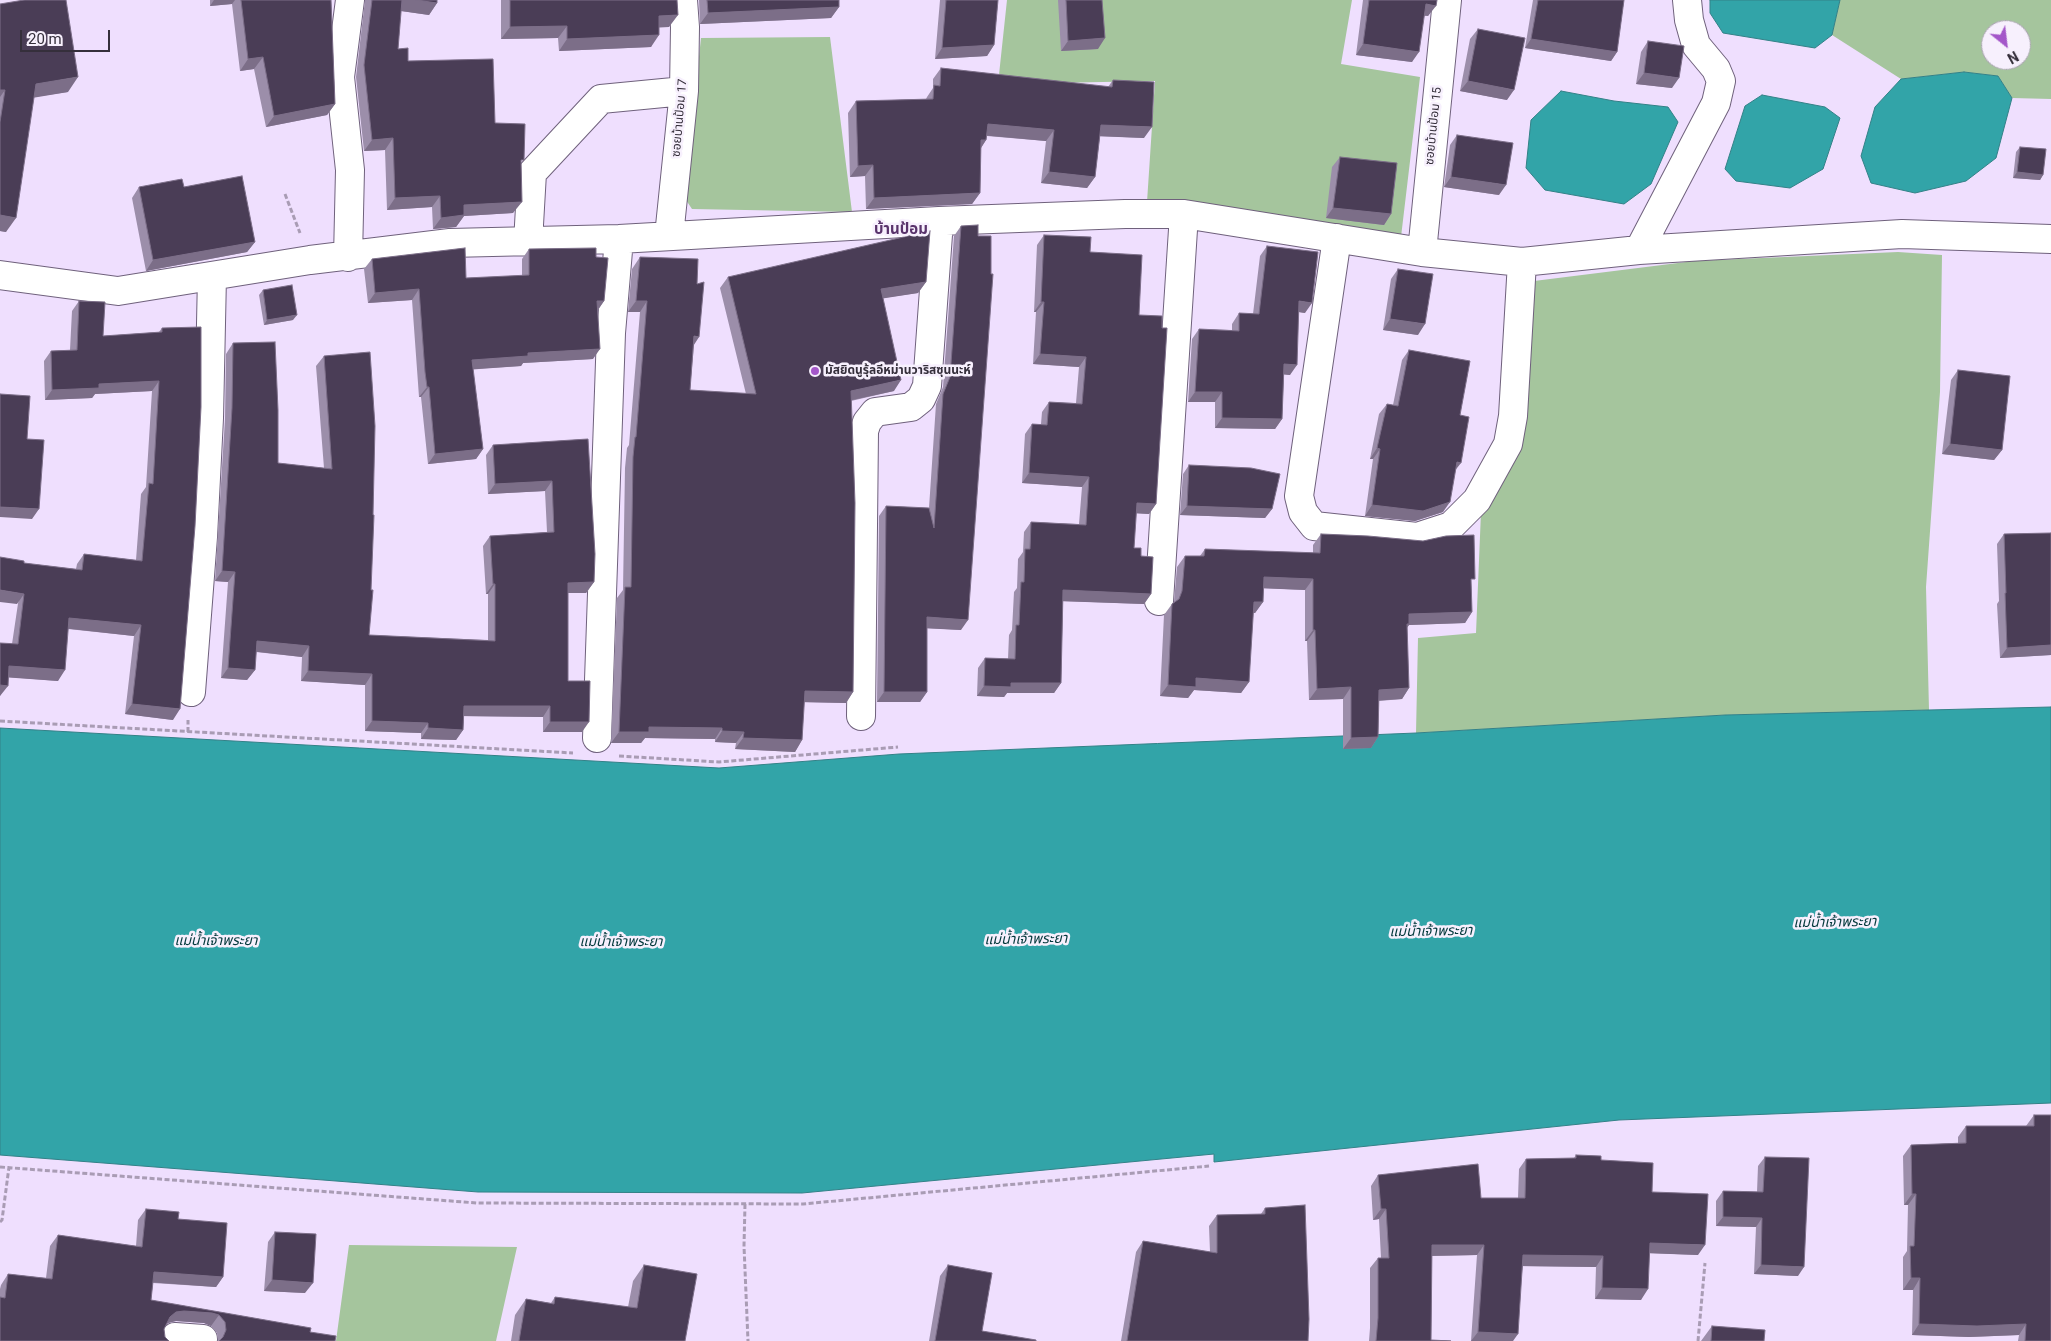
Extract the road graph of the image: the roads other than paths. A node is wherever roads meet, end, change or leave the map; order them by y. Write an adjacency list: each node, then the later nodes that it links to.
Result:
1 (350, 0): 15 (street)
2 (683, 0): 5 (street, ซอยบ้านป้อม 17)
3 (1447, 0): 14 (street, ซอยบ้านป้อม 15)
4 (1687, 0): 13 (street)
5 (684, 91): 8 (street, ซอยบ้านป้อม 17); 12 (street)
6 (1184, 214): 7 (street); 9 (street); 19 (street)
7 (939, 221): 8 (street); 21 (street)
8 (669, 236): 10 (street)
9 (1337, 238): 14 (street); 16 (street)
10 (619, 239): 12 (street); 22 (street)
11 (2051, 240): 13 (street)
12 (528, 242): 15 (street)
13 (1640, 250): 16 (street)
14 (1422, 252): 16 (street)
15 (348, 257): 18 (street)
16 (1522, 262)
17 (0, 275): 18 (street)
18 (212, 276): 20 (street)
19 (1159, 601)
20 (190, 692)
21 (861, 716)
22 (597, 749)
23 (203, 1339): 24 (street)
24 (172, 1341)

